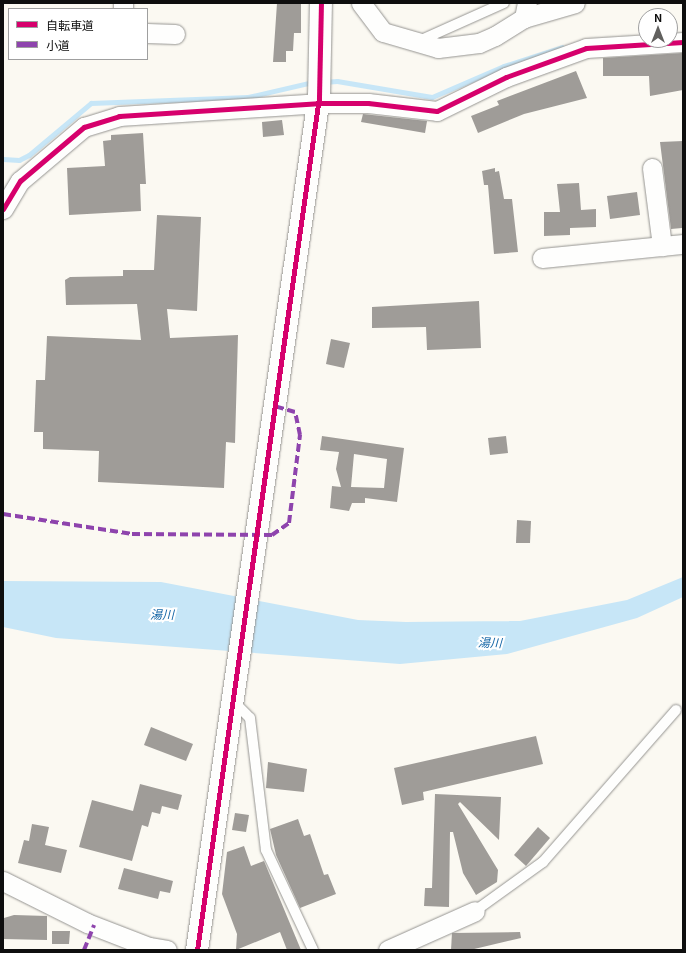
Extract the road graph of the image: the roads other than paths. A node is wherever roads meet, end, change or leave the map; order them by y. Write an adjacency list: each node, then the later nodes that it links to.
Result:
1 (321, 3): 10 (street)
2 (361, 3): 9 (street)
3 (504, 3): 9 (lane)
4 (575, 3): 5 (street)
5 (526, 10): 9 (street)
6 (148, 33): 7 (street)
7 (175, 34)
8 (683, 42): 10 (street)
9 (415, 43)
10 (318, 100): 12 (street); 17 (street)
11 (652, 168): 15 (street)
12 (12, 179): 13 (street)
13 (3, 209)
14 (683, 244): 15 (street)
15 (662, 246): 16 (street)
16 (542, 258)
17 (230, 699): 22 (street); 23 (lane)
18 (676, 710): 20 (lane)
19 (3, 881): 21 (street)
20 (475, 911): 24 (street)
21 (167, 950)
22 (197, 950)
23 (314, 950)
24 (388, 950)

